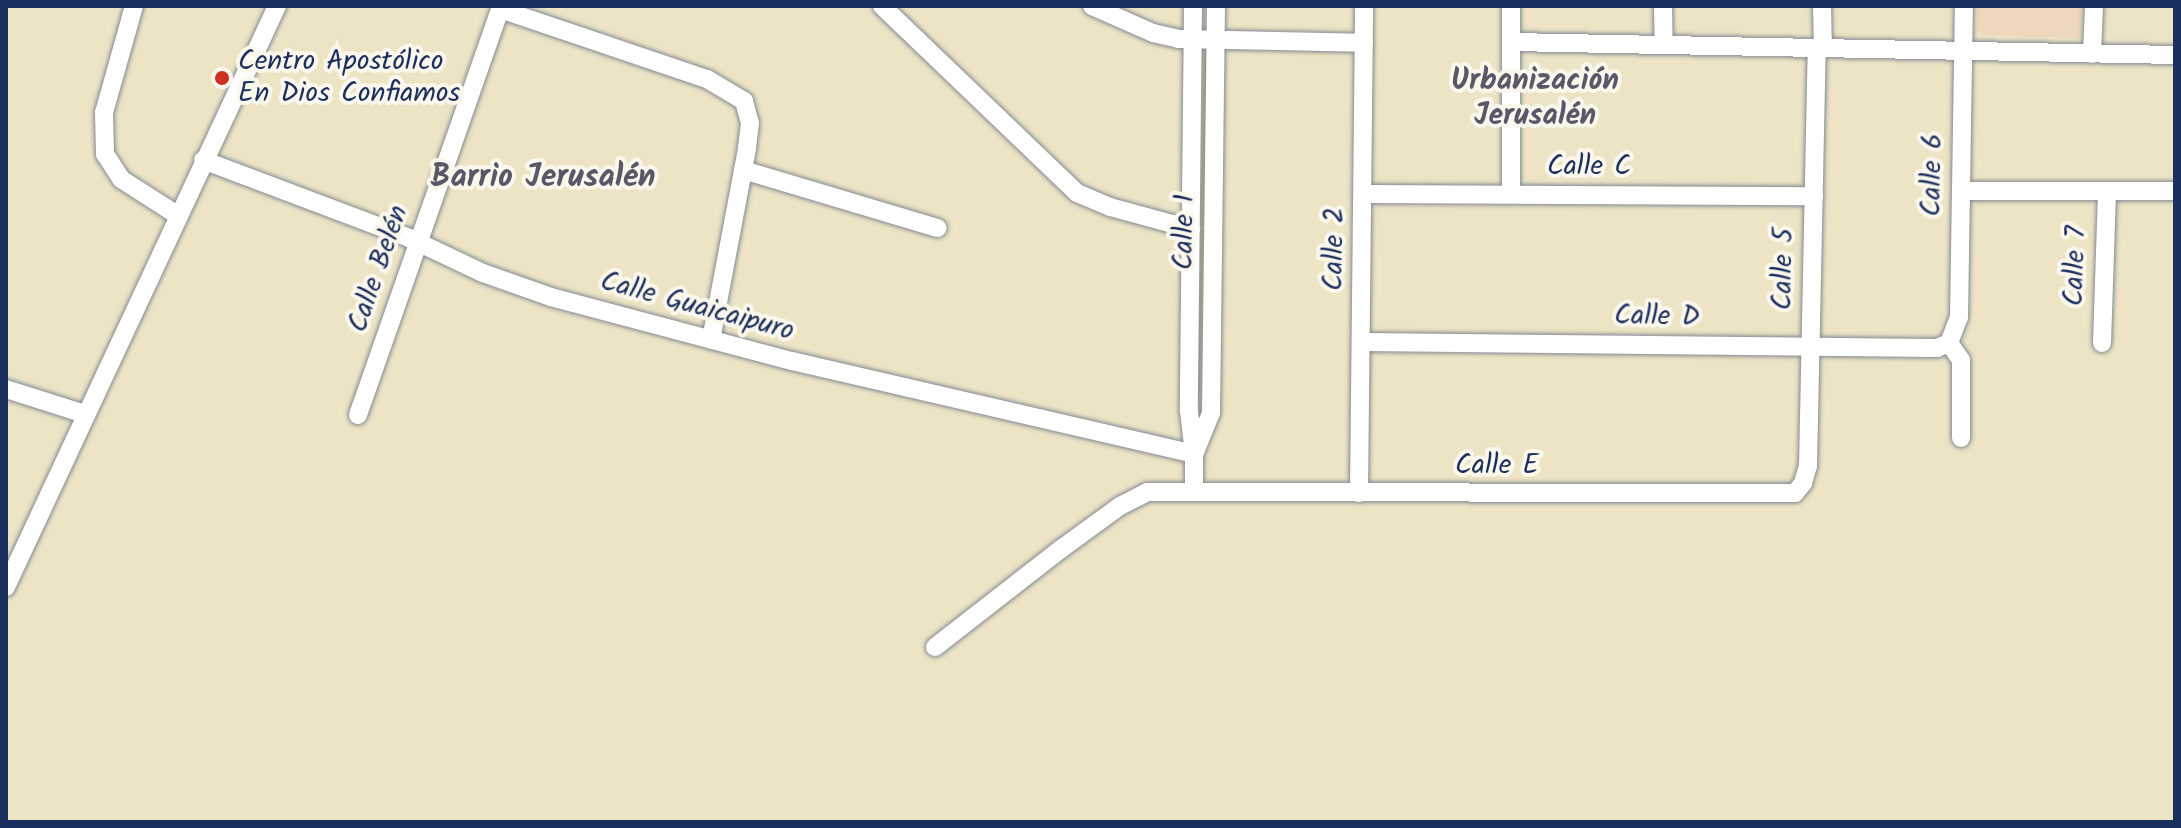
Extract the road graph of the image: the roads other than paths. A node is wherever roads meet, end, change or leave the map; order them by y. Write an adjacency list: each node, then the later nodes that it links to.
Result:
1 (134, 6): 31 (street)
2 (277, 6): 23 (street)
3 (882, 6): 33 (street)
4 (1092, 6): 14 (street)
5 (1193, 6): 14 (street, Calle 1)
6 (1216, 6): 15 (street, Calle 1)
7 (1364, 6): 17 (street, Calle 2)
8 (1511, 6): 16 (street)
9 (1663, 6): 18 (street)
10 (1822, 6): 19 (street, Calle 5)
11 (1964, 6): 20 (street, Calle 6)
12 (2094, 6): 21 (street)
13 (500, 8): 24 (street); 34 (street, Calle Belén)
14 (1192, 40): 15 (street); 33 (street, Calle 1)
15 (1215, 41): 17 (street); 44 (street, Calle 1)
16 (1511, 42): 18 (street); 29 (street)
17 (1364, 43): 28 (street, Calle 2)
18 (1664, 45): 19 (street)
19 (1820, 48): 20 (street); 30 (street, Calle 5)
20 (1963, 52): 21 (street); 25 (street, Calle 6)
21 (2092, 54): 22 (street)
22 (2175, 55)
23 (203, 160): 31 (street); 34 (street, Calle Guaicaipuro)
24 (743, 170): 32 (street); 35 (street)
25 (1961, 191): 26 (street); 37 (street, Calle 6)
26 (2107, 191): 27 (street); 38 (street, Calle 7)
27 (2175, 191)
28 (1363, 194): 29 (street, Calle C); 36 (street, Calle 2)
29 (1511, 194): 30 (street, Calle C)
30 (1814, 196): 39 (street, Calle 5)
31 (177, 215): 41 (street)
32 (938, 228)
33 (1191, 229): 44 (street, Calle 1)
34 (418, 242): 35 (street, Calle Guaicaipuro); 42 (street, Calle Belén)
35 (711, 340): 44 (street, Calle Guaicaipuro)
36 (1362, 342): 39 (street, Calle D); 47 (street, Calle 2)
37 (1949, 343): 39 (street, Calle D); 43 (street)
38 (2102, 343)
39 (1810, 347): 45 (street, Calle 5)
40 (6, 389): 41 (street)
41 (85, 414): 48 (street)
42 (358, 415)
43 (1961, 438)
44 (1194, 454): 46 (street, Calle 1)
45 (1799, 490): 47 (street, Calle E)
46 (1194, 491): 47 (street, Calle E); 49 (street, Calle E)
47 (1359, 493)
48 (6, 587)
49 (935, 647)

